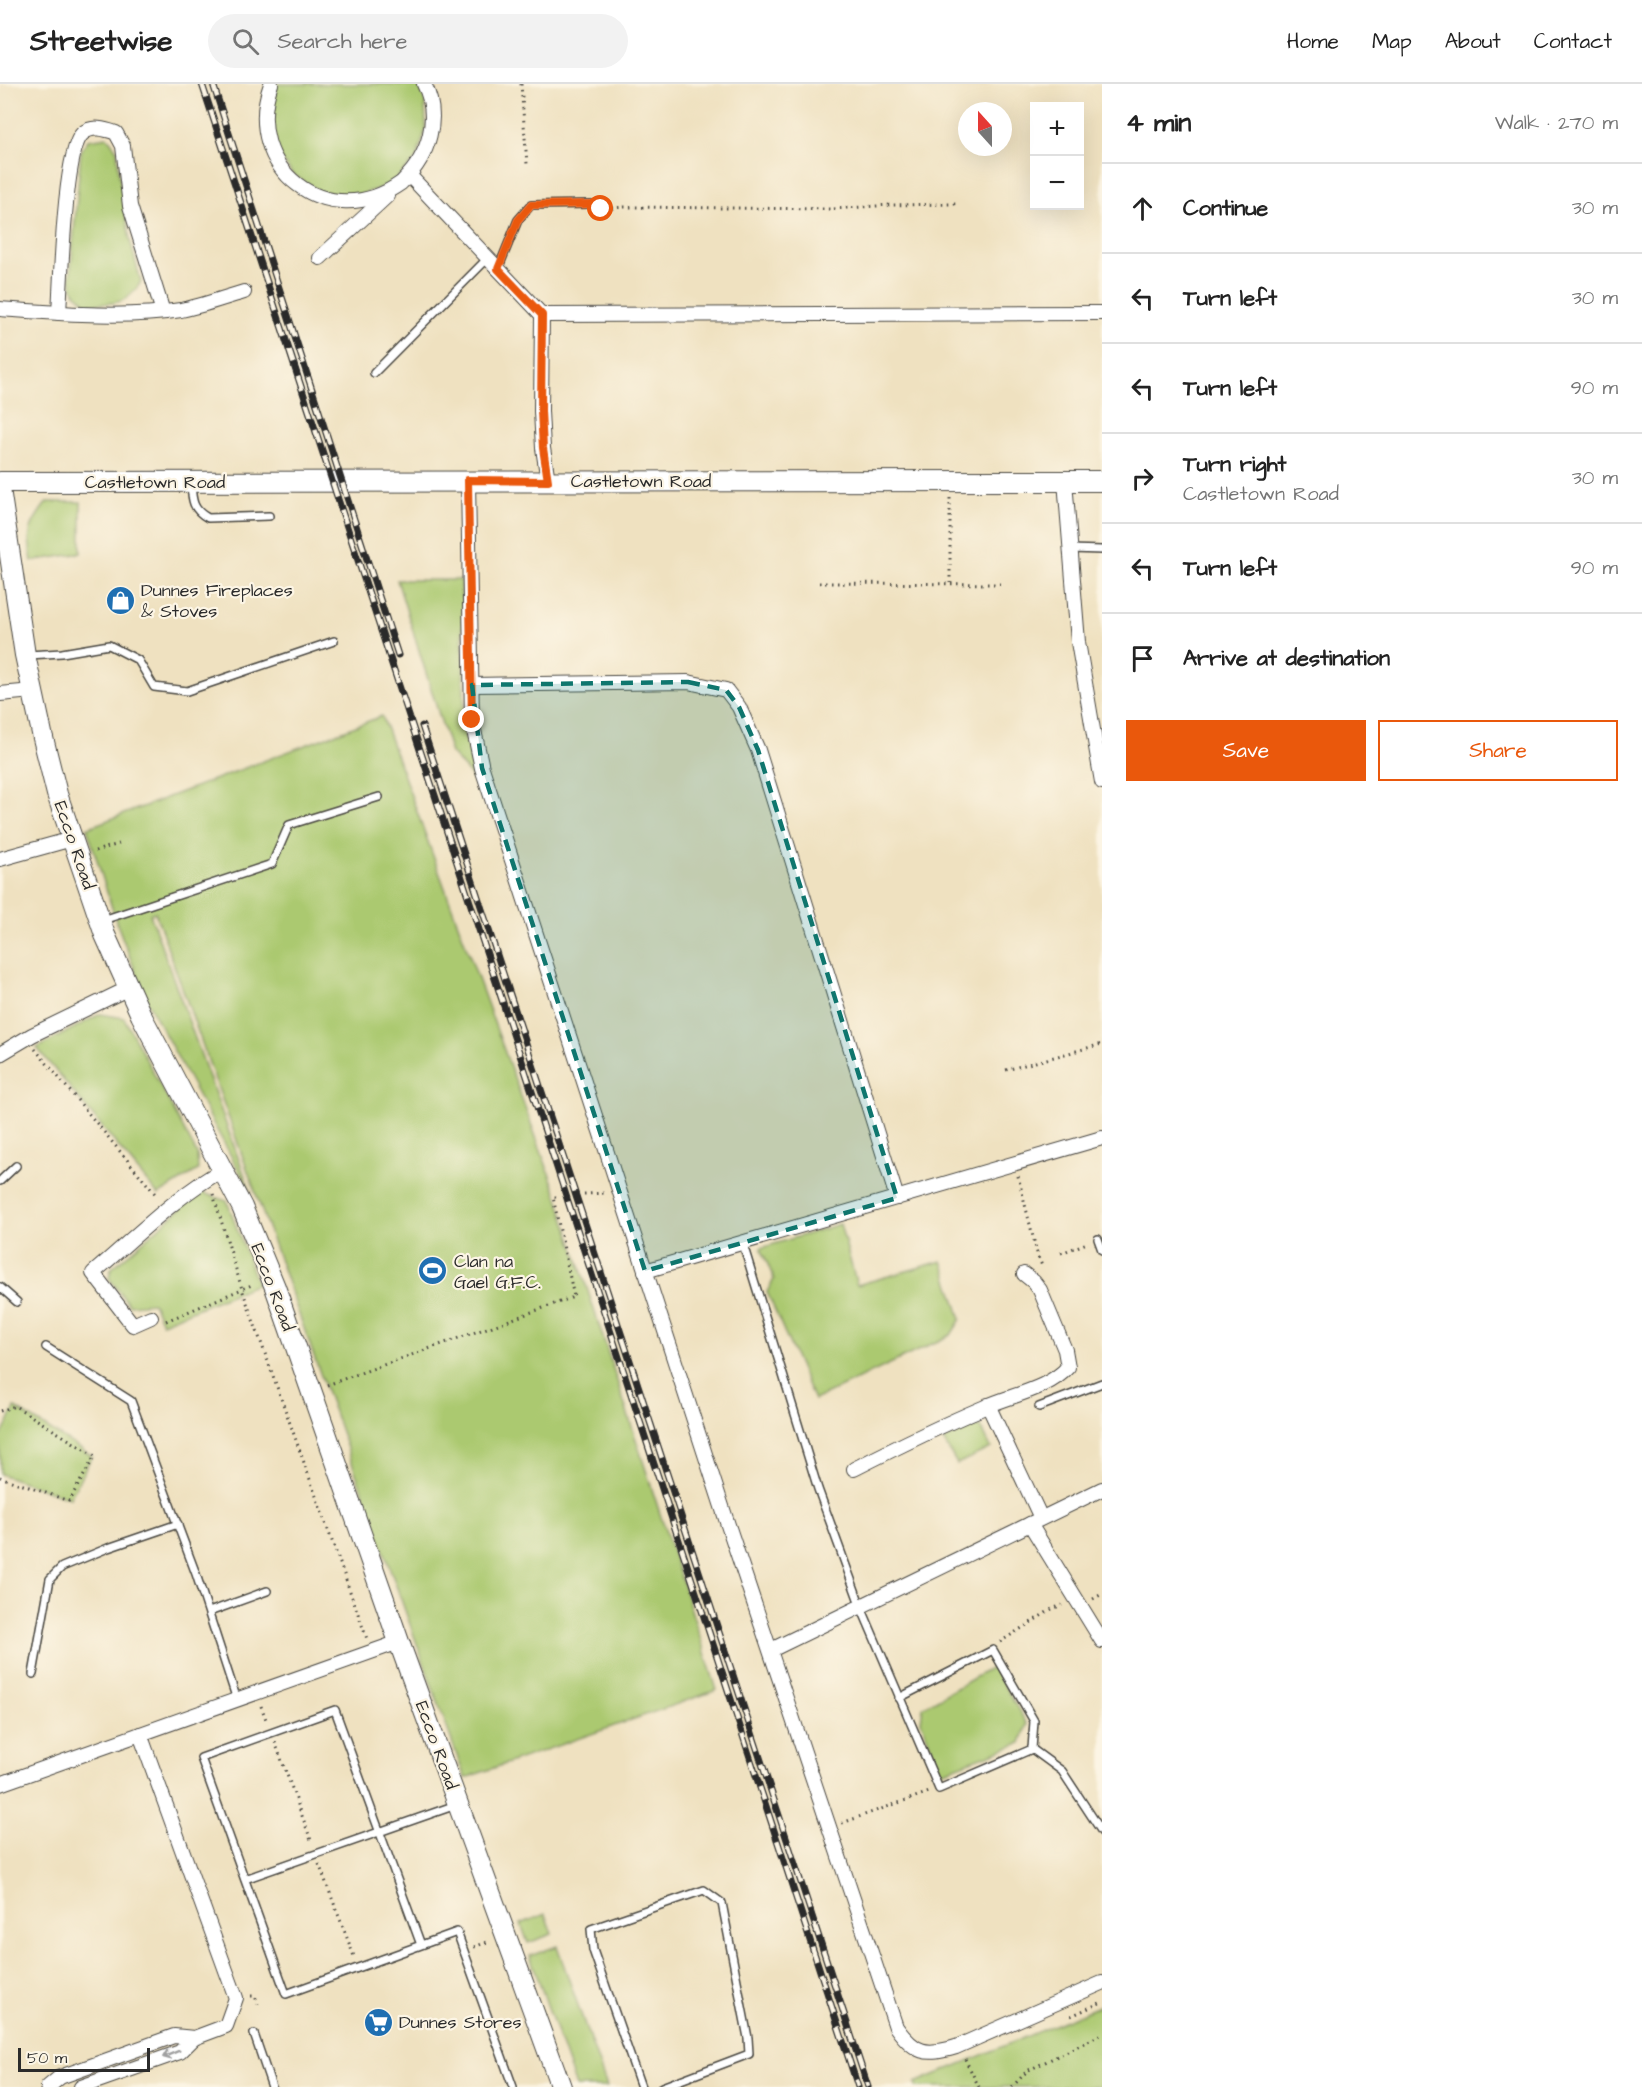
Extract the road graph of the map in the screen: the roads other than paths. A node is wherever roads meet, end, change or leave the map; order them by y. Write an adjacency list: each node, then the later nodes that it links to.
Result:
1 (271, 84): 3 (street)
2 (424, 84): 3 (street)
3 (405, 179): 5 (street); 6 (street)
4 (591, 204): 7 (lane)
5 (320, 258)
6 (487, 258): 7 (street); 14 (lane)
7 (498, 269): 13 (street)
8 (243, 292): 10 (street)
9 (0, 309): 11 (street)
10 (163, 312): 11 (street); 11 (street)
11 (59, 313)
12 (1102, 313): 13 (street)
13 (542, 315): 16 (street)
14 (374, 373)
15 (468, 480): 16 (street, Castletown Road); 20 (street, Castletown Road); 27 (street)
16 (548, 481): 17 (street, Castletown Road)
17 (1065, 481): 18 (street, Castletown Road); 23 (street)
18 (1102, 481)
19 (0, 482): 20 (street, Castletown Road)
20 (191, 482): 22 (lane)
21 (0, 489): 26 (street, Ecco Road)
22 (269, 516)
23 (1070, 549): 24 (lane); 30 (street)
24 (1102, 550)
25 (333, 641): 26 (lane)
26 (25, 655): 28 (street, Ecco Road)
27 (472, 685): 41 (street); 45 (street)
28 (33, 691): 29 (street); 32 (street, Ecco Road)
29 (0, 694)
30 (1102, 782)
31 (379, 796): 34 (lane)
32 (75, 848): 33 (street); 34 (street, Ecco Road)
33 (0, 859)
34 (101, 921): 35 (street, Ecco Road)
35 (129, 988): 36 (street); 39 (street, Ecco Road)
36 (0, 1054)
37 (1102, 1138): 41 (street)
38 (16, 1166): 40 (lane)
39 (217, 1174): 49 (street); 62 (street, Ecco Road)
40 (0, 1181)
41 (897, 1198): 43 (street)
42 (1098, 1239): 44 (lane)
43 (742, 1242): 45 (street); 59 (lane)
44 (1102, 1250)
45 (645, 1271): 63 (street)
46 (1024, 1274): 52 (street)
47 (0, 1287): 48 (lane)
48 (17, 1302)
49 (150, 1317)
50 (46, 1347): 57 (lane)
51 (1102, 1383): 53 (lane)
52 (988, 1405): 54 (street); 56 (street)
53 (1040, 1407)
54 (854, 1469)
55 (1102, 1489): 56 (street)
56 (1035, 1521): 59 (street); 61 (street)
57 (178, 1524): 60 (lane); 64 (lane)
58 (267, 1591): 60 (lane)
59 (861, 1607): 63 (street); 65 (lane)
60 (209, 1612): 66 (lane)
61 (1102, 1641)
62 (399, 1642): 66 (street); 70 (street, Ecco Road)
63 (771, 1650): 75 (street)
64 (33, 1674)
65 (899, 1698): 68 (lane); 68 (lane)
66 (237, 1700): 67 (street)
67 (140, 1734): 69 (street); 77 (street)
68 (1032, 1749): 72 (lane)
69 (0, 1784)
70 (458, 1804): 71 (lane); 82 (street, Ecco Road)
71 (379, 1832): 73 (lane); 73 (lane); 74 (lane)
72 (1102, 1832)
73 (245, 1879): 74 (lane)
74 (421, 1945): 81 (lane)
75 (1102, 1983)
76 (254, 2034): 80 (lane)
77 (194, 2038): 78 (street); 79 (street, one-way to 79)
78 (48, 2087)
79 (81, 2087)
80 (272, 2087)
81 (513, 2087)
82 (561, 2087)
83 (641, 2087): 84 (lane)
84 (662, 2087)

